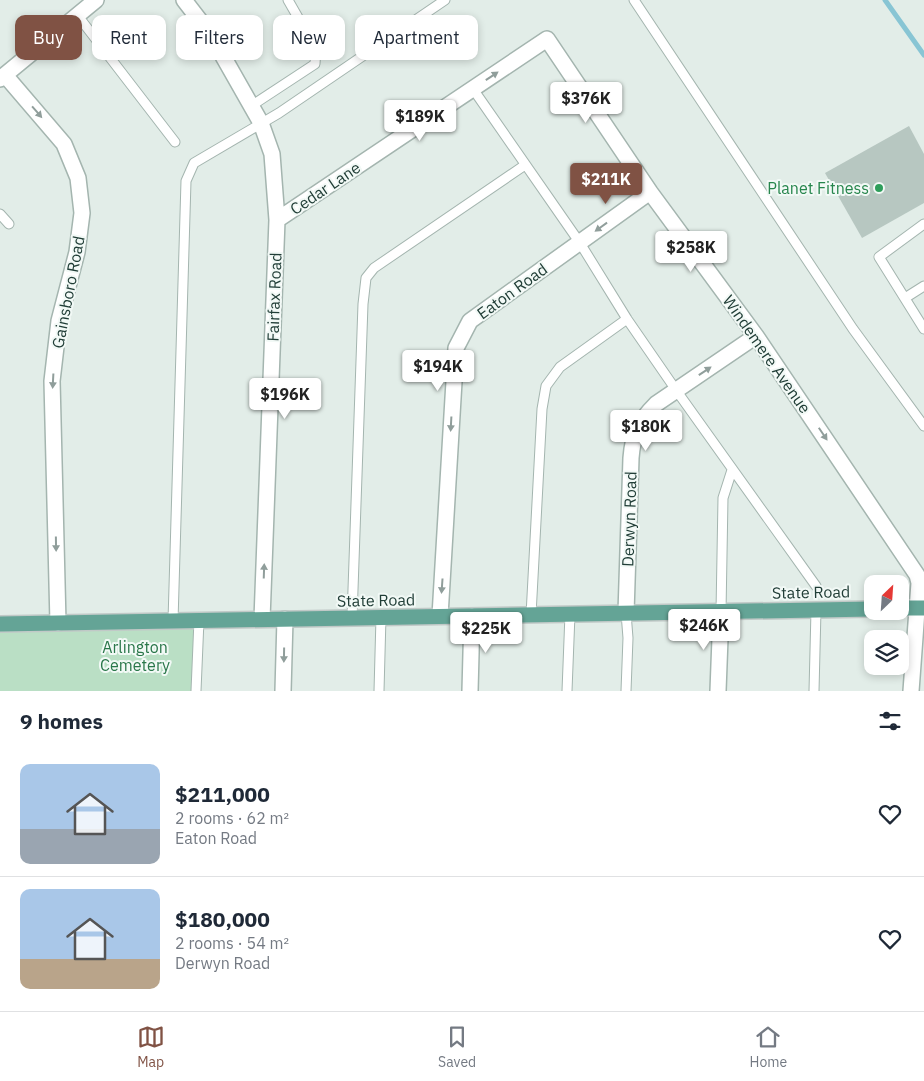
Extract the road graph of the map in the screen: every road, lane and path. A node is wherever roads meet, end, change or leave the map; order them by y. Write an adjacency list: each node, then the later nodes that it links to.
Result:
1 (96, 0): 6 (street)
2 (184, 0): 12 (street, Fairfax Road)
3 (288, 0): 12 (lane)
4 (445, 0): 13 (lane)
5 (634, 0): 28 (lane)
6 (79, 15)
7 (82, 21): 14 (lane)
8 (547, 39): 11 (street, Cedar Lane, one-way to 8); 16 (street, Windemere Avenue)
9 (23, 60): 10 (street)
10 (2, 77): 46 (street, Gainsboro Road, one-way to 46)
11 (473, 89): 15 (lane); 18 (street, Cedar Lane)
12 (251, 106): 13 (street, Fairfax Road)
13 (261, 123): 18 (street, Fairfax Road); 45 (lane)
14 (175, 142)
15 (525, 165): 21 (lane); 41 (lane)
16 (650, 192): 21 (street, Eaton Road, one-way to 21); 26 (street, Windemere Avenue)
17 (0, 214): 19 (lane)
18 (277, 220): 42 (street, Fairfax Road, one-way to 18)
19 (8, 224)
20 (924, 224): 23 (lane)
21 (580, 243): 24 (lane); 38 (street, Eaton Road, one-way to 38)
22 (924, 286): 23 (lane)
23 (905, 298): 25 (lane)
24 (627, 318): 27 (lane); 37 (lane)
25 (924, 328)
26 (756, 336): 27 (street, Derwyn Road, one-way to 26); 31 (street, Windemere Avenue, one-way to 31)
27 (676, 390): 29 (lane); 35 (street, Derwyn Road)
28 (924, 426)
29 (732, 470): 30 (lane); 34 (lane)
30 (816, 586)
31 (920, 608): 56 (street, Windemere Avenue)
32 (864, 609): 33 (main road, State Road)
33 (816, 610): 34 (main road, State Road); 55 (lane)
34 (721, 612): 35 (main road, State Road); 54 (street)
35 (626, 613): 36 (main road, State Road); 53 (lane)
36 (570, 614): 37 (main road, State Road); 52 (lane)
37 (531, 615): 39 (main road, State Road)
38 (440, 616): 39 (main road, State Road); 40 (main road, State Road)
39 (472, 616): 51 (street)
40 (381, 617): 41 (main road, State Road); 50 (lane)
41 (352, 618): 43 (main road, State Road)
42 (262, 619): 43 (main road, State Road); 44 (main road, State Road)
43 (284, 619): 49 (street, one-way to 49)
44 (199, 620): 45 (main road, State Road); 48 (lane)
45 (173, 621): 46 (main road, State Road)
46 (58, 623): 47 (main road, State Road)
47 (0, 624)
48 (196, 691)
49 (283, 691)
50 (379, 691)
51 (470, 691)
52 (567, 691)
53 (626, 691)
54 (718, 691)
55 (814, 691)
56 (911, 691)

